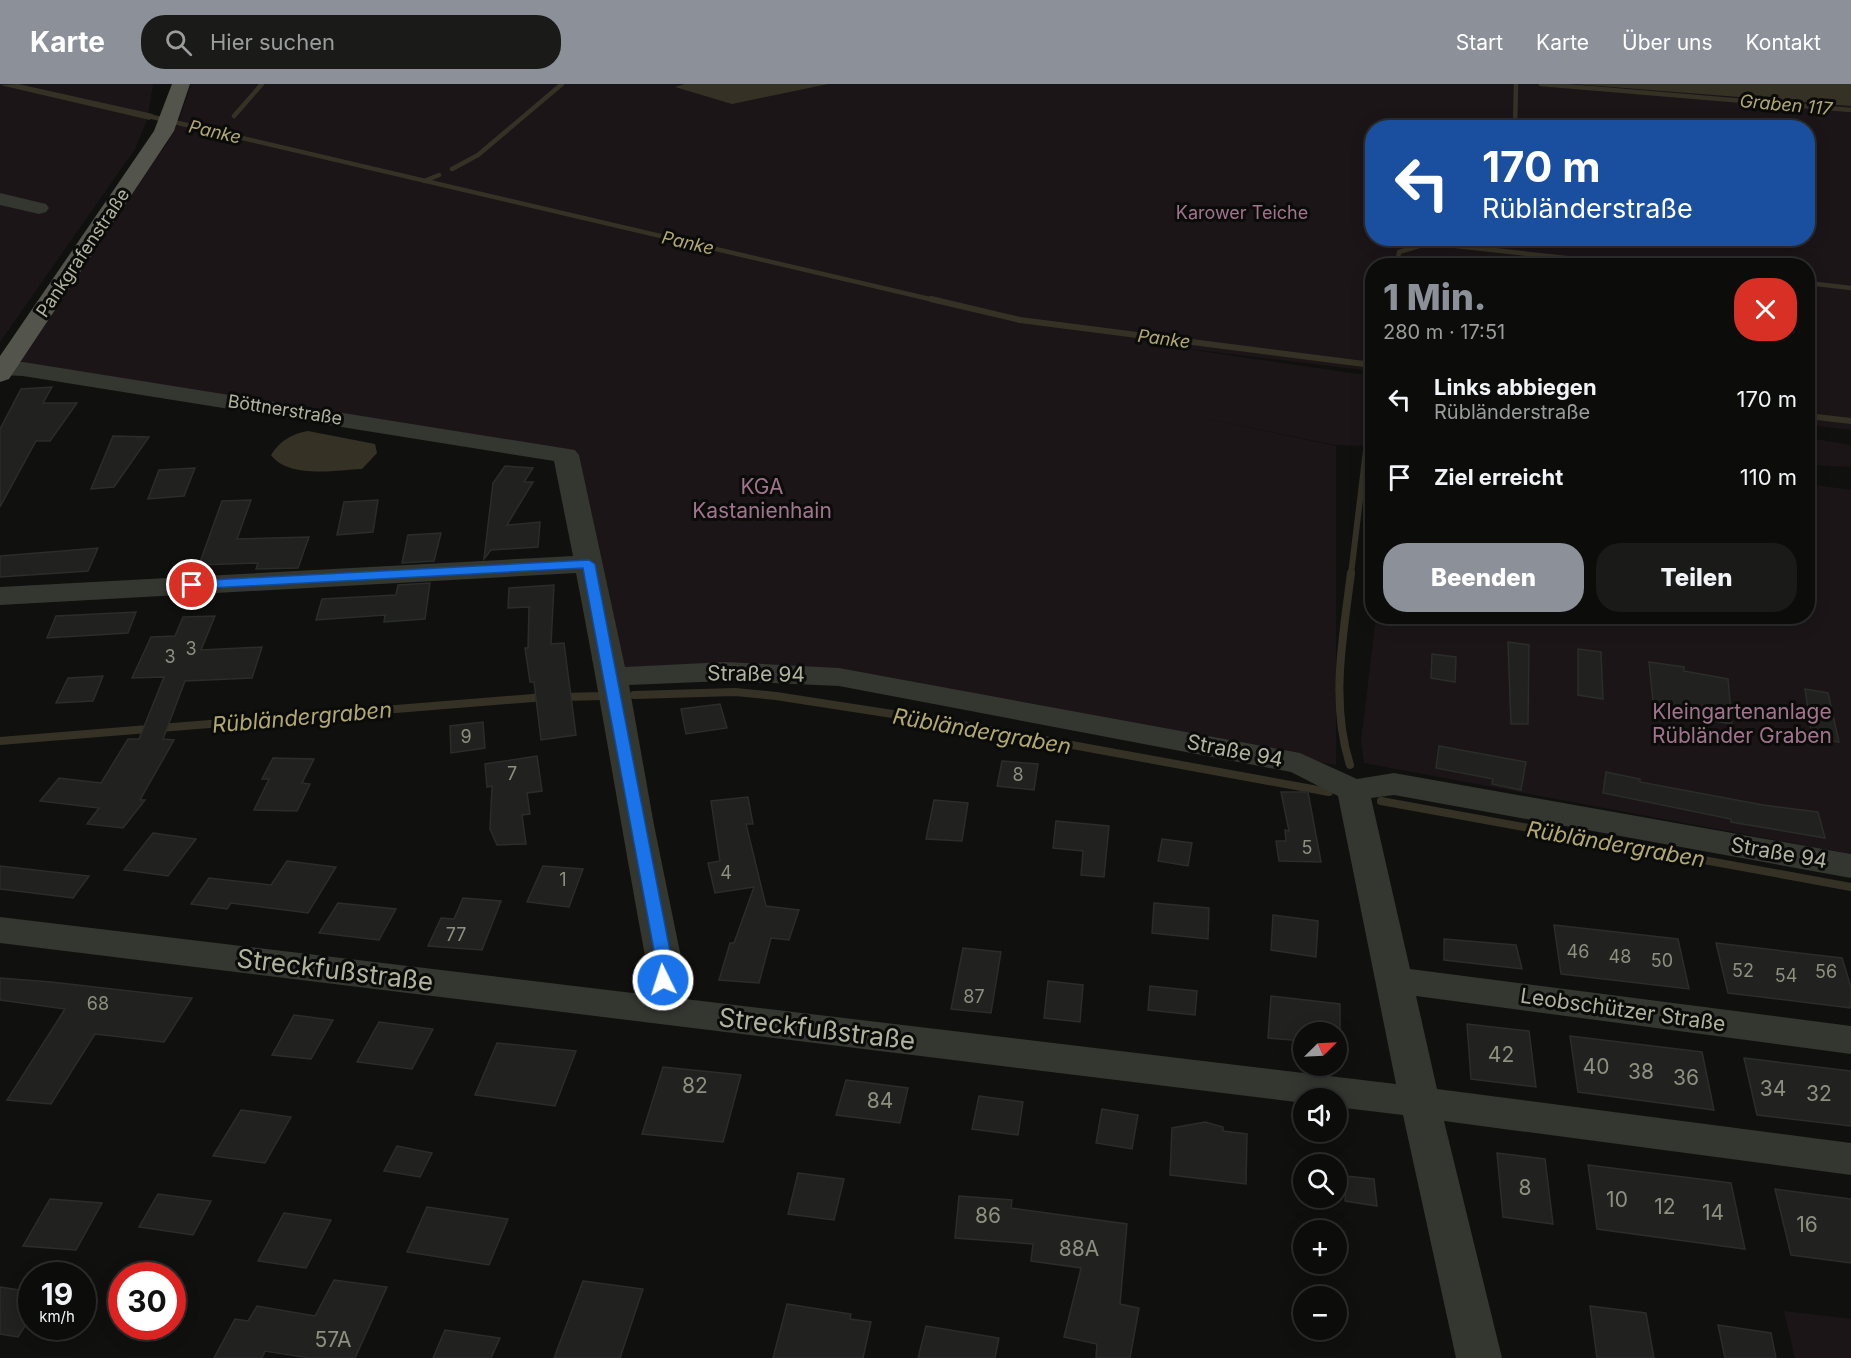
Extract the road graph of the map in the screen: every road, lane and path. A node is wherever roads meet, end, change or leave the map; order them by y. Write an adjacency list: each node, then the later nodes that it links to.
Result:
1 (181, 84): 4 (main road, Pankgrafenstraße)
2 (0, 199): 3 (street)
3 (39, 208)
4 (3, 364): 5 (street, Böttnerstraße)
5 (589, 564): 6 (street); 7 (street)
6 (0, 596)
7 (612, 678): 8 (street, Straße 94); 12 (street)
8 (1353, 790): 9 (street, Straße 94); 11 (street)
9 (1851, 866)
10 (0, 930): 12 (street, Streckfußstraße)
11 (1395, 980): 13 (street, Leobschützer Straße); 14 (street)
12 (655, 1009): 14 (street, Streckfußstraße)
13 (1851, 1040)
14 (1420, 1101): 15 (street); 16 (street)
15 (1851, 1159)
16 (1479, 1358)

